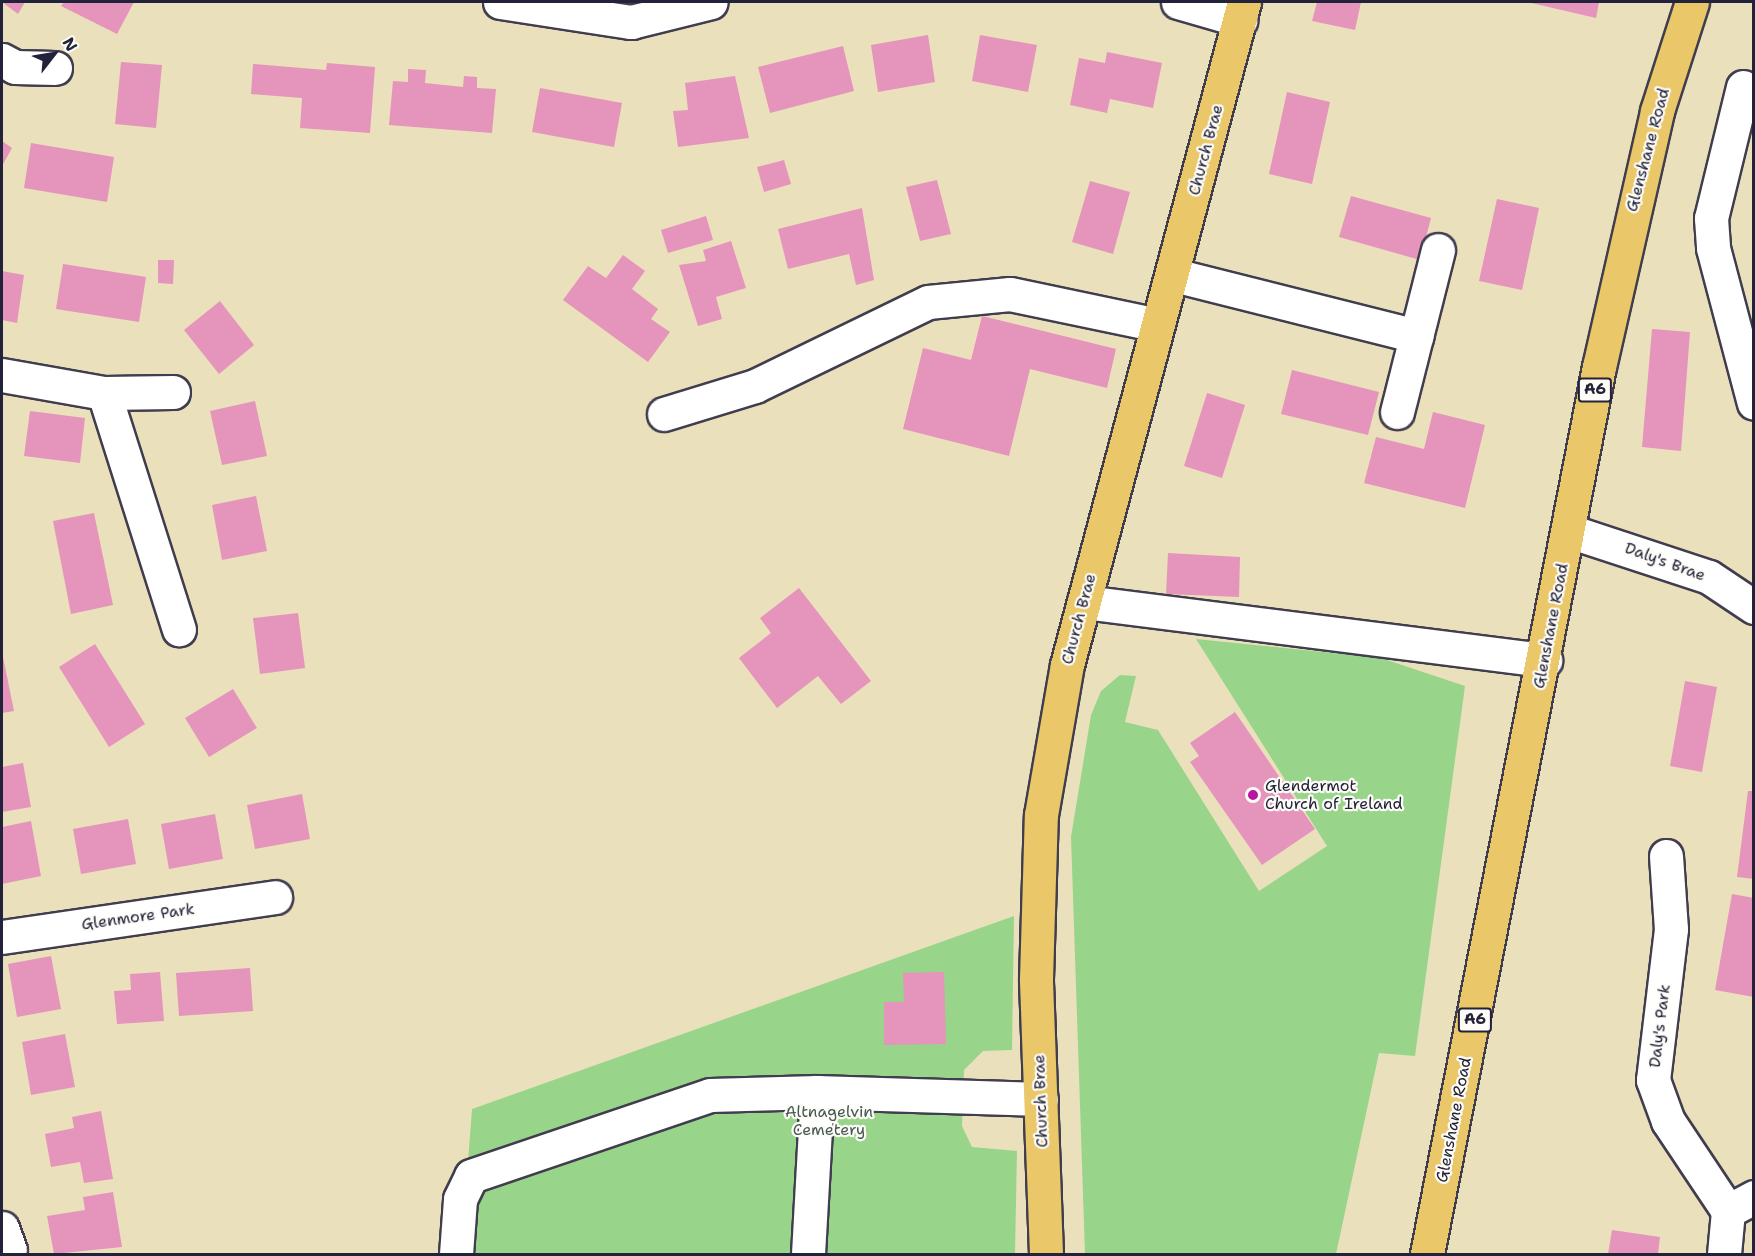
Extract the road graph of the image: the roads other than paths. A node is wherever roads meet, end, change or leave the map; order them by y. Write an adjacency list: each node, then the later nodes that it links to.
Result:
1 (500, 2): 2 (street)
2 (711, 2)
3 (1178, 2): 5 (street)
4 (1692, 2): 19 (main road, Glenshane Road / A6)
5 (1242, 11): 10 (main road, Church Brae)
6 (2, 60): 7 (street)
7 (55, 68)
8 (1743, 87): 16 (street)
9 (1438, 250): 12 (street)
10 (1174, 274): 11 (main road, Church Brae); 12 (street)
11 (1154, 324): 18 (street); 20 (main road, Church Brae)
12 (1416, 336): 17 (street)
13 (2, 375): 15 (street)
14 (173, 392): 15 (street)
15 (104, 393): 22 (street)
16 (1754, 403)
17 (1397, 412)
18 (664, 414)
19 (1569, 531): 21 (street, Daly's Brae); 23 (main road, Glenshane Road / A6)
20 (1084, 602): 23 (street); 28 (main road, Church Brae)
21 (1754, 607)
22 (179, 629)
23 (1545, 660): 33 (main road, Glenshane Road / A6)
24 (1666, 856): 29 (street, Daly's Park)
25 (275, 897): 26 (street, Glenmore Park)
26 (2, 937)
27 (817, 1092): 28 (street); 30 (street); 31 (street)
28 (1041, 1099): 32 (main road, Church Brae)
29 (1741, 1204): 34 (street, Daly's Park)
30 (456, 1254)
31 (808, 1254)
32 (1046, 1254)
33 (1427, 1254)
34 (1724, 1254)

